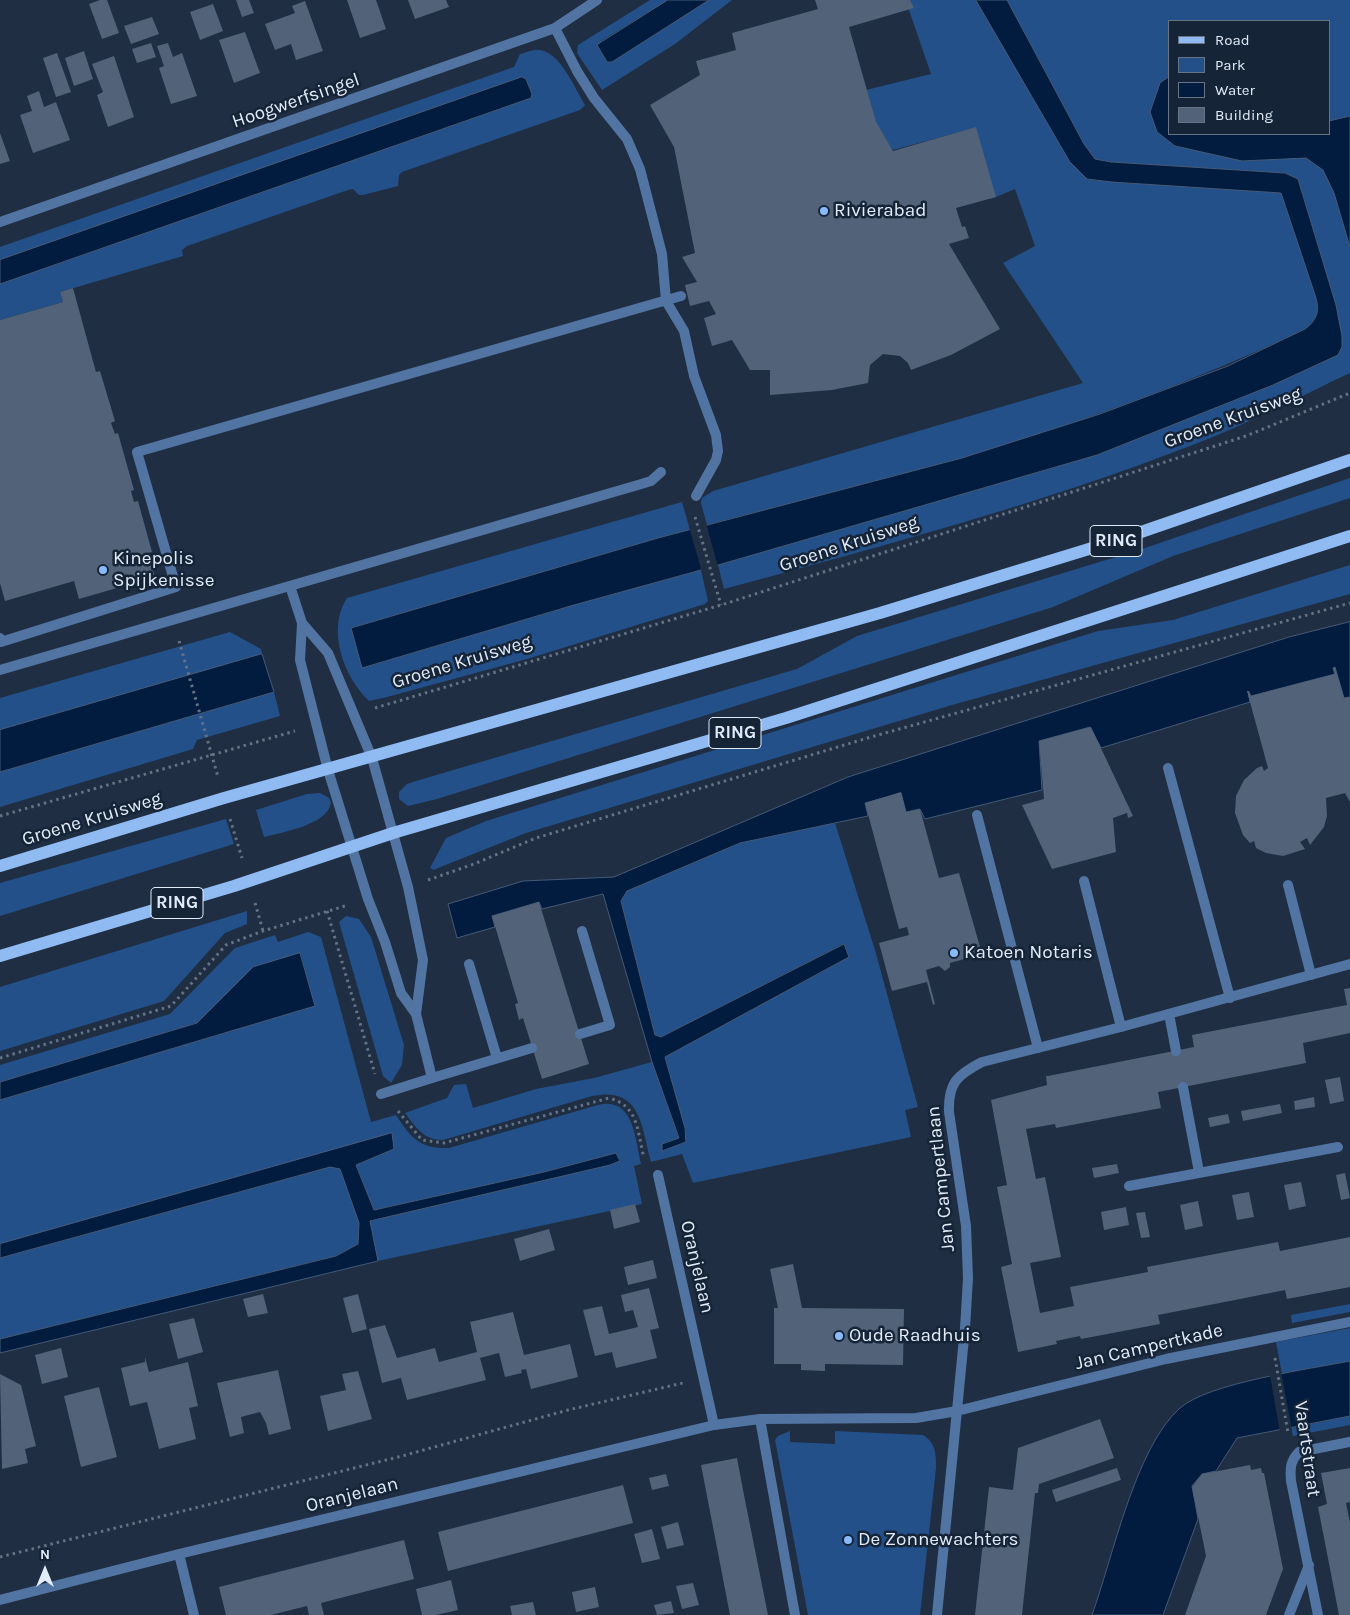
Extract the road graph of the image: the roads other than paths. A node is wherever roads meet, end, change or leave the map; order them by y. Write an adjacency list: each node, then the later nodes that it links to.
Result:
1 (597, 0): 2 (street, Hoogwerfsingel)
2 (555, 28): 3 (street, Hoogwerfsingel); 5 (street)
3 (0, 222)
4 (681, 296): 5 (street)
5 (666, 301): 8 (street); 12 (street)
6 (1350, 460): 14 (main road, Groene Kruisweg / RING)
7 (661, 472): 10 (street)
8 (696, 496)
9 (1350, 536): 18 (main road, RING)
10 (290, 586): 11 (street); 13 (street)
11 (302, 622): 14 (street); 16 (street)
12 (0, 638)
13 (0, 670)
14 (372, 758): 16 (main road, Groene Kruisweg / RING); 18 (street)
15 (1168, 768): 28 (street)
16 (328, 770): 19 (street); 20 (main road, Groene Kruisweg / RING)
17 (976, 815): 34 (street)
18 (393, 833): 19 (main road, RING); 29 (street)
19 (352, 846): 24 (main road, RING); 29 (street)
20 (0, 866)
21 (1084, 881): 31 (street)
22 (1288, 886): 27 (street)
23 (582, 931): 32 (street)
24 (0, 956)
25 (469, 964): 36 (street)
26 (1350, 964): 27 (street, Jan Campertlaan)
27 (1311, 975): 28 (street, Jan Campertlaan)
28 (1230, 998): 30 (street, Jan Campertlaan)
29 (416, 1014): 37 (street)
30 (1169, 1014): 31 (street, Jan Campertlaan); 35 (street)
31 (1121, 1027): 34 (street, Jan Campertlaan)
32 (580, 1034)
33 (532, 1048): 36 (street)
34 (1038, 1048): 45 (street, Jan Campertlaan)
35 (1176, 1051)
36 (497, 1058): 37 (street)
37 (432, 1078): 39 (street)
38 (1183, 1086): 41 (street)
39 (381, 1094)
40 (1338, 1147): 41 (street)
41 (1200, 1172): 43 (street)
42 (658, 1176): 47 (street, Oranjelaan)
43 (1129, 1186)
44 (1350, 1322): 45 (street, Jan Campertkade)
45 (957, 1411): 46 (street, Jan Campertkade); 54 (street, Jan Campertlaan)
46 (760, 1419): 47 (street, Oranjelaan); 53 (street)
47 (714, 1425): 49 (street, Oranjelaan)
48 (1350, 1442): 50 (street, Vaartstraat)
49 (179, 1554): 51 (street, Oranjelaan); 52 (street)
50 (1310, 1564): 55 (street); 56 (street, Vaartstraat)
51 (0, 1600)
52 (194, 1615)
53 (795, 1615)
54 (937, 1615)
55 (1289, 1615)
56 (1318, 1615)

